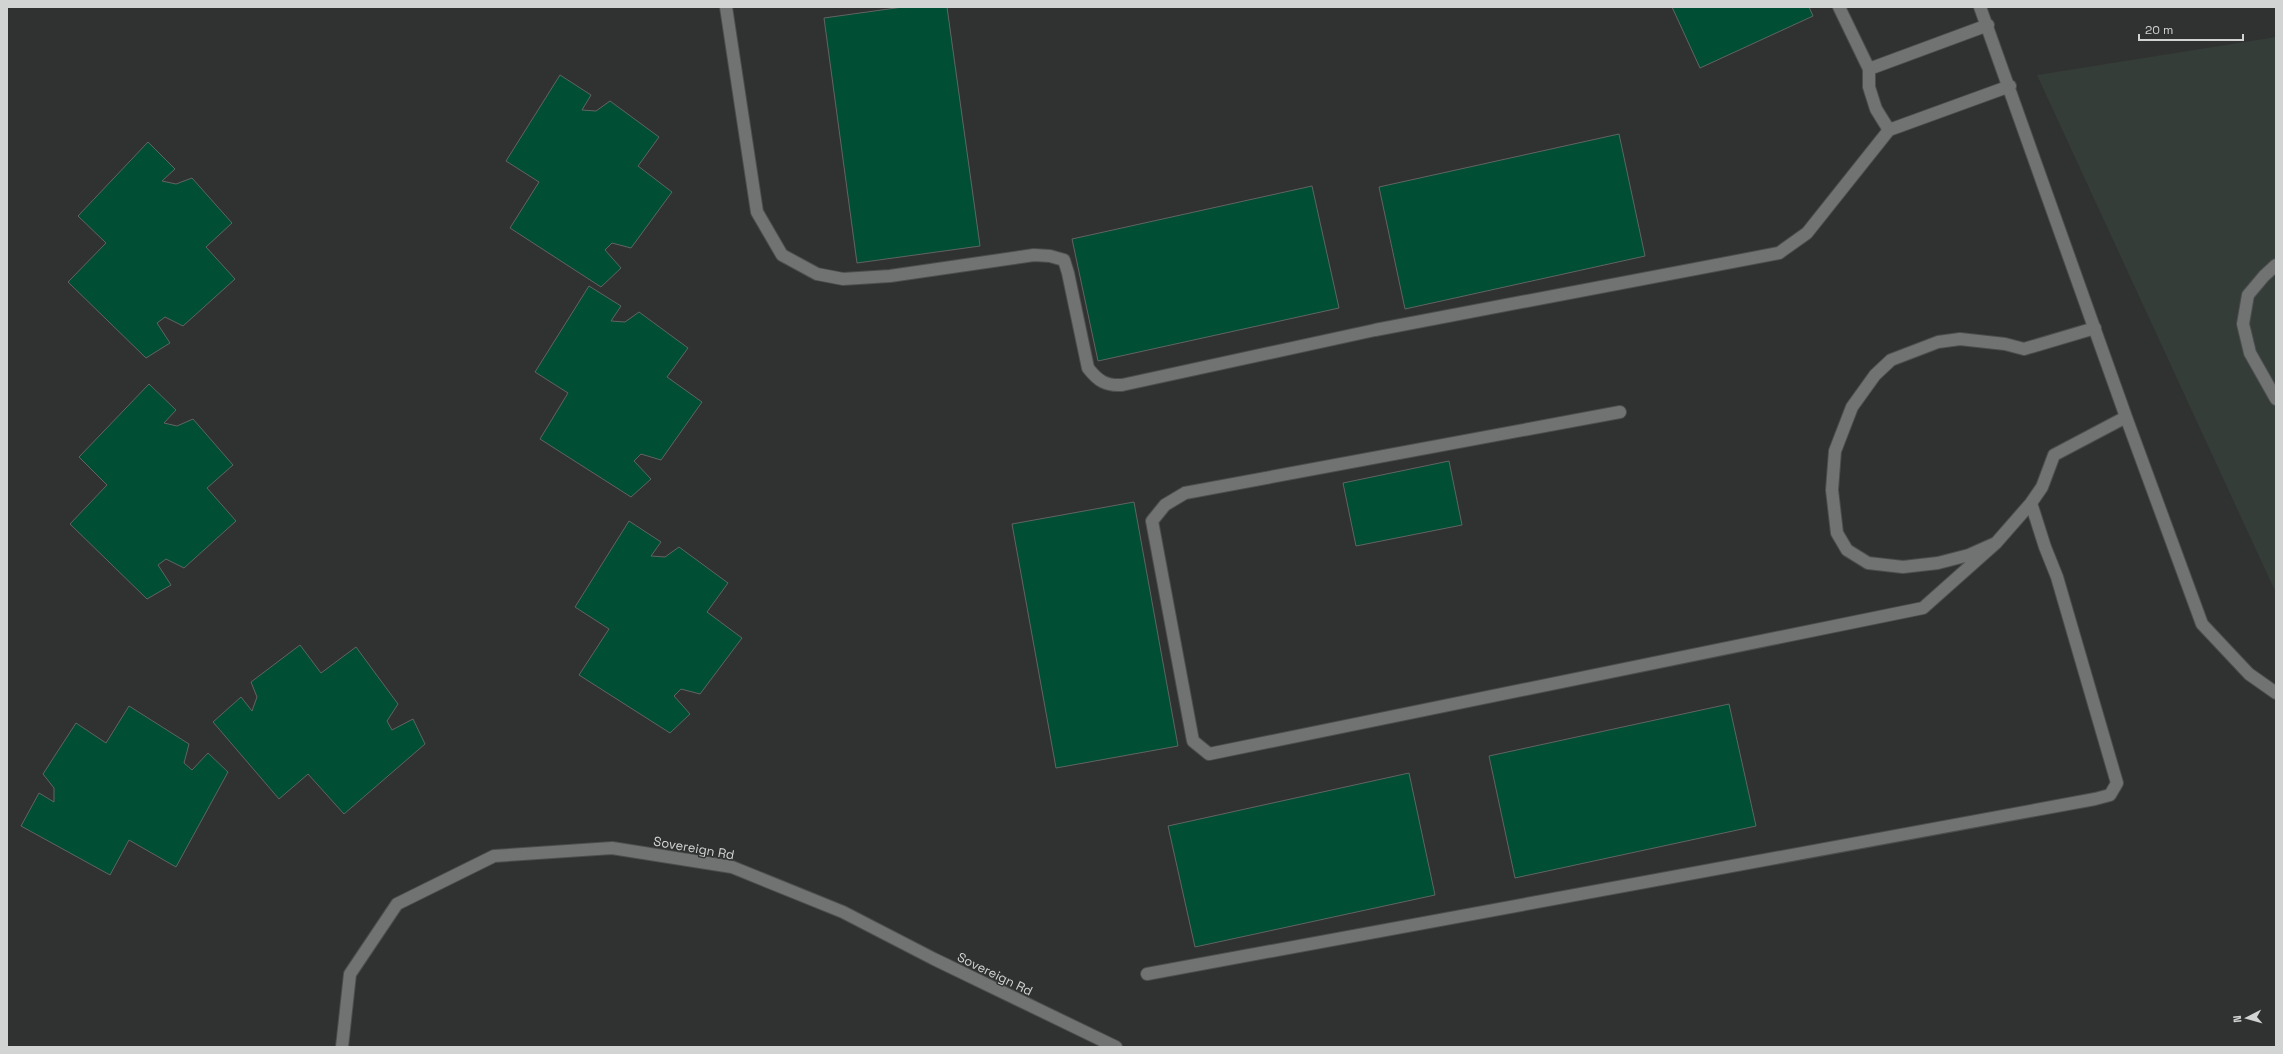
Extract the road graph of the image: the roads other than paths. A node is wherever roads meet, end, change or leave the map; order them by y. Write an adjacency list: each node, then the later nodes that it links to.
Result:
1 (726, 7): 7 (street)
2 (1839, 7): 5 (street)
3 (1980, 7): 4 (street)
4 (1988, 25): 5 (street); 6 (street)
5 (1869, 69): 7 (street)
6 (2010, 86): 7 (street); 9 (street)
7 (1889, 130)
8 (2276, 265): 10 (street)
9 (2095, 328): 12 (street); 14 (street)
10 (2276, 399)
11 (1620, 412): 14 (street)
12 (2126, 417): 13 (street); 15 (street)
13 (2031, 503): 14 (street); 16 (street)
14 (1996, 543)
15 (2276, 693)
16 (1147, 974)
17 (342, 1047): 18 (street, Sovereign Rd)
18 (1116, 1047)

